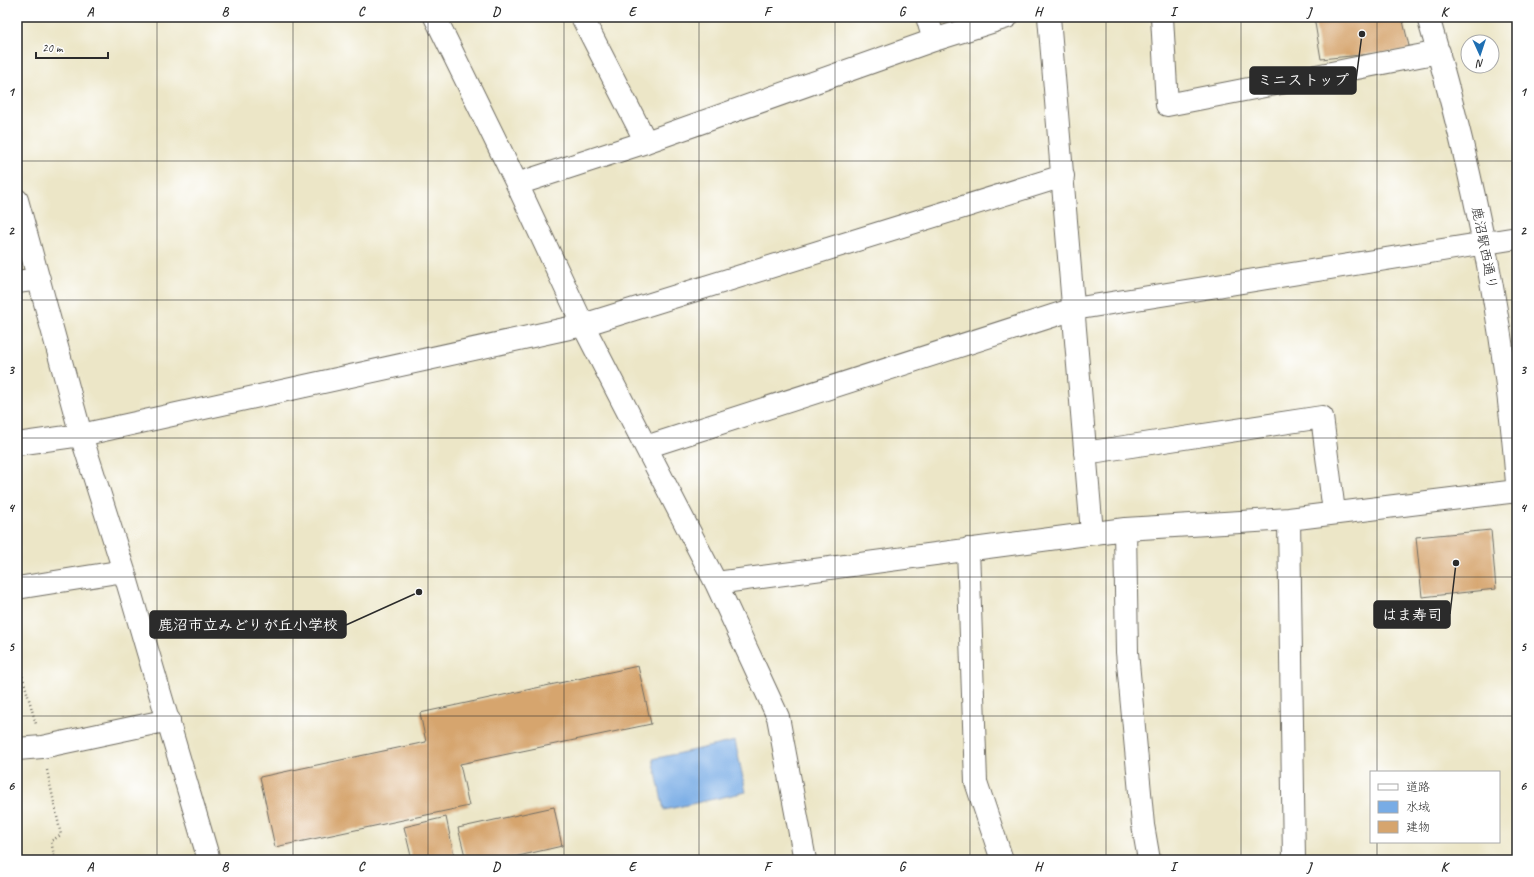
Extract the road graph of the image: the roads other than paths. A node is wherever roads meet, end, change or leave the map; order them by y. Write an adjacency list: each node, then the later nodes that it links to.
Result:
1 (435, 17): 12 (street)
2 (582, 17): 10 (street)
3 (927, 17): 8 (street)
4 (1007, 17): 8 (street)
5 (1049, 17): 11 (street)
6 (1162, 17): 9 (street)
7 (1428, 17): 9 (street, 鹿沼駅西通り)
8 (934, 40): 10 (street)
9 (1439, 52): 15 (street, 鹿沼駅西通り)
10 (646, 142): 12 (street)
11 (1063, 176): 18 (street); 19 (street)
12 (517, 184): 19 (street)
13 (17, 200): 16 (street)
14 (1517, 238): 15 (street)
15 (1485, 243): 18 (street); 24 (street, 鹿沼駅西通り)
16 (39, 279): 17 (street); 20 (street)
17 (17, 282)
18 (1074, 310): 22 (street); 23 (street)
19 (583, 325): 20 (street); 22 (street)
20 (80, 435): 21 (street); 31 (street)
21 (17, 444)
22 (646, 447): 32 (street)
23 (1085, 453): 26 (street); 29 (street)
24 (1517, 483)
25 (1517, 491): 26 (street)
26 (1334, 512): 27 (street)
27 (1289, 519): 28 (street); 40 (street)
28 (1125, 529): 29 (street); 39 (street)
29 (1092, 533): 30 (street)
30 (968, 549): 32 (street); 38 (street)
31 (124, 571): 33 (street); 34 (street)
32 (716, 583): 37 (street)
33 (17, 588)
34 (169, 720): 35 (street); 36 (street)
35 (17, 749)
36 (209, 860)
37 (805, 860)
38 (1002, 860)
39 (1149, 860)
40 (1294, 860)

